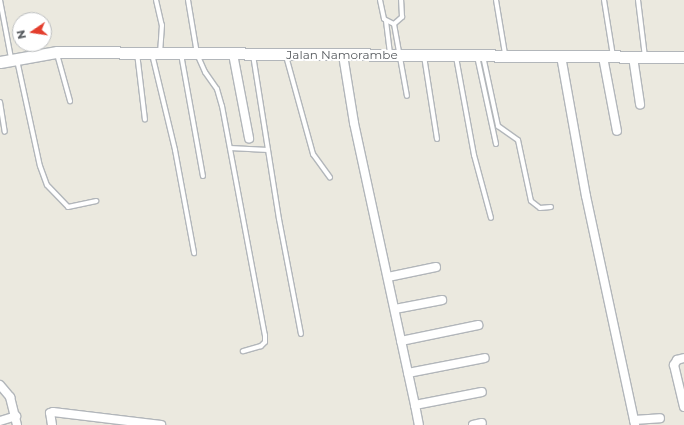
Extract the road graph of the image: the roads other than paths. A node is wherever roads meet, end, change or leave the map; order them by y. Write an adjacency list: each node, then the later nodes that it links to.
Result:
1 (0, 0): 29 (lane)
2 (156, 0): 13 (lane)
3 (188, 0): 15 (lane)
4 (380, 0): 9 (lane)
5 (401, 0): 10 (lane)
6 (496, 0): 19 (lane)
7 (604, 0): 26 (lane)
8 (638, 0): 28 (lane)
9 (386, 21): 10 (lane); 21 (lane)
10 (394, 24): 21 (lane)
11 (57, 52): 12 (main road, Jalan Namorambe); 29 (main road, Jalan Namorambe); 34 (lane)
12 (137, 53): 13 (main road, Jalan Namorambe); 36 (lane)
13 (156, 54): 14 (main road, Jalan Namorambe); 49 (lane)
14 (180, 54): 15 (main road, Jalan Namorambe); 44 (lane)
15 (197, 54): 16 (main road, Jalan Namorambe); 42 (lane)
16 (233, 54): 17 (main road, Jalan Namorambe); 39 (street)
17 (253, 55): 20 (main road, Jalan Namorambe); 43 (lane)
18 (343, 55): 20 (main road, Jalan Namorambe); 21 (main road, Jalan Namorambe); 51 (street)
19 (505, 55): 24 (main road, Jalan Namorambe); 25 (main road, Jalan Namorambe)
20 (286, 56): 45 (lane)
21 (395, 56): 22 (main road, Jalan Namorambe); 32 (lane)
22 (424, 56): 23 (main road, Jalan Namorambe); 40 (lane)
23 (456, 56): 24 (main road, Jalan Namorambe); 48 (lane)
24 (480, 56): 41 (lane); 47 (lane)
25 (561, 56): 26 (main road, Jalan Namorambe); 69 (street)
26 (608, 57): 27 (main road, Jalan Namorambe); 38 (street)
27 (633, 57): 28 (main road, Jalan Namorambe); 35 (street)
28 (645, 57): 30 (main road, Jalan Namorambe)
29 (14, 58): 31 (main road, Jalan Namorambe); 46 (lane)
30 (684, 58)
31 (0, 62)
32 (407, 96)
33 (0, 102): 37 (lane)
34 (70, 102)
35 (640, 104)
36 (145, 120)
37 (5, 132)
38 (617, 132)
39 (249, 138)
40 (437, 139)
41 (496, 144)
42 (230, 148): 43 (lane); 57 (lane)
43 (268, 150): 55 (lane)
44 (203, 176)
45 (330, 177)
46 (96, 201)
47 (551, 207)
48 (491, 218)
49 (194, 253)
50 (436, 267): 51 (street)
51 (388, 277): 53 (street)
52 (442, 300): 53 (street)
53 (395, 309): 56 (street)
54 (478, 325): 56 (street)
55 (301, 334)
56 (401, 341): 60 (street)
57 (243, 351)
58 (485, 358): 60 (street)
59 (684, 358): 64 (street)
60 (408, 373): 63 (street)
61 (0, 385): 65 (street)
62 (482, 392): 63 (street)
63 (415, 405): 73 (street)
64 (684, 407)
65 (16, 416): 67 (street); 70 (street)
66 (660, 418): 69 (street)
67 (0, 421)
68 (482, 423): 74 (street)
69 (635, 423)
70 (17, 425)
71 (52, 425): 72 (street)
72 (161, 425)
73 (419, 425)
74 (472, 425)

